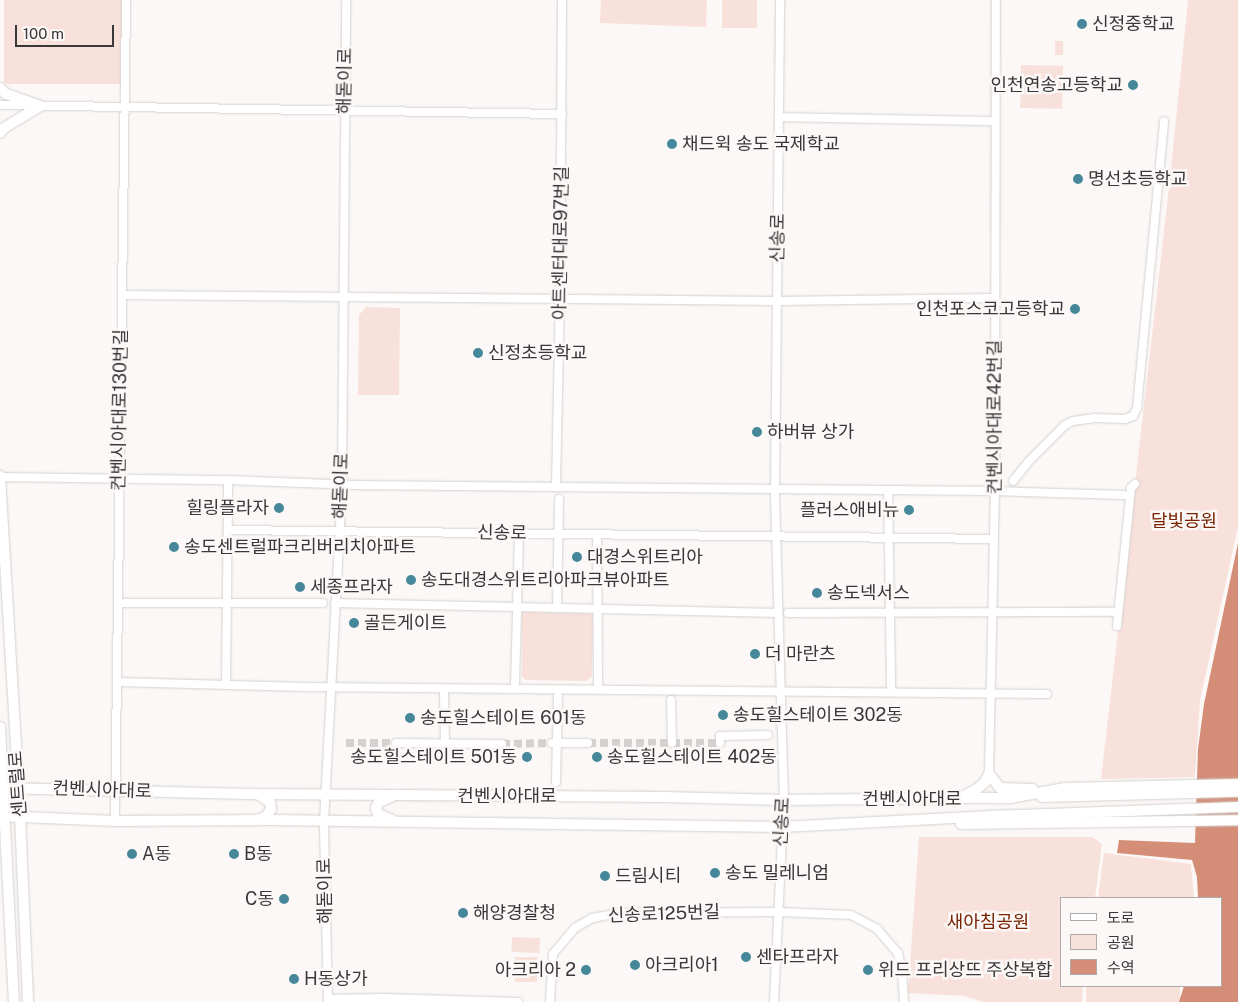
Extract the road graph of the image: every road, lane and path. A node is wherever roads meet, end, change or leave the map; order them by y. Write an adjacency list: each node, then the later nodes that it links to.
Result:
1 (126, 0): 9 (street, 컨벤시아대로130번길)
2 (346, 0): 10 (street, 해돋이로)
3 (562, 0): 11 (street, 아트센터대로97번길)
4 (780, 0): 12 (street, 신송로)
5 (996, 0): 13 (street, 컨벤시아대로42번길)
6 (0, 88): 8 (main road)
7 (0, 105): 8 (street)
8 (40, 106): 9 (street); 15 (main road)
9 (125, 108): 10 (street); 16 (street, 컨벤시아대로130번길)
10 (345, 111): 11 (street); 17 (street, 해돋이로)
11 (562, 114): 18 (street, 아트센터대로97번길)
12 (779, 117): 13 (street); 20 (street, 신송로)
13 (995, 121): 19 (street, 컨벤시아대로42번길)
14 (1164, 121): 24 (street)
15 (0, 133)
16 (122, 295): 17 (street); 22 (street, 컨벤시아대로130번길)
17 (343, 298): 18 (street); 26 (street, 해돋이로)
18 (560, 298): 20 (street); 27 (street, 아트센터대로97번길)
19 (994, 298): 20 (street); 30 (street, 컨벤시아대로42번길)
20 (777, 301): 28 (street, 신송로)
21 (0, 477): 22 (street); 79 (main road, 센트럴로)
22 (120, 480): 23 (street); 41 (street, 컨벤시아대로130번길)
23 (228, 480): 26 (street); 33 (street)
24 (1013, 481)
25 (1135, 484): 50 (street)
26 (342, 485): 27 (street); 34 (street, 해돋이로)
27 (556, 486): 28 (street)
28 (775, 489): 29 (street); 38 (street, 신송로)
29 (888, 490): 30 (street); 39 (street)
30 (995, 491): 31 (street); 40 (street, 컨벤시아대로42번길)
31 (1124, 495)
32 (559, 499): 36 (street)
33 (228, 530): 34 (street, 신송로); 42 (street)
34 (339, 530): 35 (street, 신송로); 44 (street, 해돋이로)
35 (519, 533): 36 (street, 신송로); 45 (street)
36 (558, 534): 37 (street, 신송로); 46 (street)
37 (597, 536): 38 (street, 신송로); 47 (street)
38 (776, 536): 39 (street); 51 (street, 신송로)
39 (888, 537): 40 (street); 49 (street)
40 (994, 539): 48 (street, 컨벤시아대로42번길)
41 (118, 603): 42 (street); 54 (street, 컨벤시아대로130번길)
42 (227, 603): 43 (street); 55 (street)
43 (323, 603)
44 (335, 603): 45 (street); 56 (street, 해돋이로)
45 (516, 607): 46 (street); 57 (street)
46 (557, 608): 47 (street)
47 (597, 609): 51 (street); 58 (street)
48 (992, 611): 49 (street); 50 (street); 61 (street, 컨벤시아대로42번길)
49 (889, 612): 52 (street); 60 (street)
50 (1118, 612): 53 (street)
51 (778, 613): 59 (street, 신송로)
52 (788, 613)
53 (1117, 626)
54 (117, 682): 55 (street); 82 (street, 컨벤시아대로130번길)
55 (226, 685): 56 (street)
56 (331, 687): 57 (street); 86 (street, 해돋이로)
57 (515, 687): 58 (street)
58 (598, 689): 59 (street)
59 (780, 691): 60 (street); 90 (street, 신송로)
60 (891, 692): 61 (street)
61 (992, 693): 63 (street); 75 (street, 컨벤시아대로42번길)
62 (444, 694): 72 (street)
63 (1047, 694)
64 (558, 696): 76 (street)
65 (672, 700): 70 (street)
66 (0, 727): 78 (main road, 센트럴로)
67 (768, 735): 71 (street)
68 (396, 743): 72 (street)
69 (588, 743): 74 (street)
70 (672, 743)
71 (720, 743)
72 (445, 744): 73 (street)
73 (502, 744)
74 (552, 744)
75 (989, 774): 80 (main road); 89 (main road)
76 (556, 782)
77 (1238, 784): 81 (main road)
78 (2, 788): 79 (main road, 컨벤시아대로); 92 (main road, 센트럴로)
79 (18, 788): 82 (main road, 컨벤시아대로); 93 (main road, 센트럴로)
80 (1065, 788): 83 (main road, 컨벤시아대로); 88 (main road, 컨벤시아대로)
81 (1192, 789): 83 (main road, 컨벤시아대로); 84 (main road)
82 (116, 790): 85 (main road, 컨벤시아대로); 97 (street, 컨벤시아대로130번길)
83 (1099, 792): 88 (main road, 컨벤시아대로)
84 (1238, 792)
85 (250, 794): 86 (main road, 컨벤시아대로); 95 (main road)
86 (325, 794): 87 (main road, 컨벤시아대로); 98 (street, 해돋이로)
87 (400, 795): 90 (main road, 컨벤시아대로); 99 (main road)
88 (1011, 798): 89 (main road, 컨벤시아대로)
89 (959, 799): 90 (main road, 컨벤시아대로)
90 (784, 800): 100 (street, 신송로)
91 (1238, 807): 94 (main road, 컨벤시아대로)
92 (2, 816): 93 (main road, 컨벤시아대로); 104 (main road, 센트럴로)
93 (20, 816): 97 (main road, 컨벤시아대로); 105 (main road, 센트럴로)
94 (1098, 816): 96 (main road, 컨벤시아대로); 100 (main road, 컨벤시아대로)
95 (252, 820): 97 (main road, 컨벤시아대로); 98 (main road, 컨벤시아대로)
96 (1238, 820)
97 (116, 821)
98 (324, 821): 99 (main road, 컨벤시아대로); 102 (street, 해돋이로)
99 (398, 822): 100 (main road, 컨벤시아대로)
100 (782, 827): 101 (street, 신송로)
101 (779, 912): 107 (street, 신송로125번길); 108 (street, 신송로); 109 (street)
102 (328, 1001): 103 (street)
103 (398, 1001): 106 (street)
104 (14, 1002)
105 (28, 1002)
106 (518, 1002)
107 (550, 1002)
108 (774, 1002)
109 (904, 1002)

